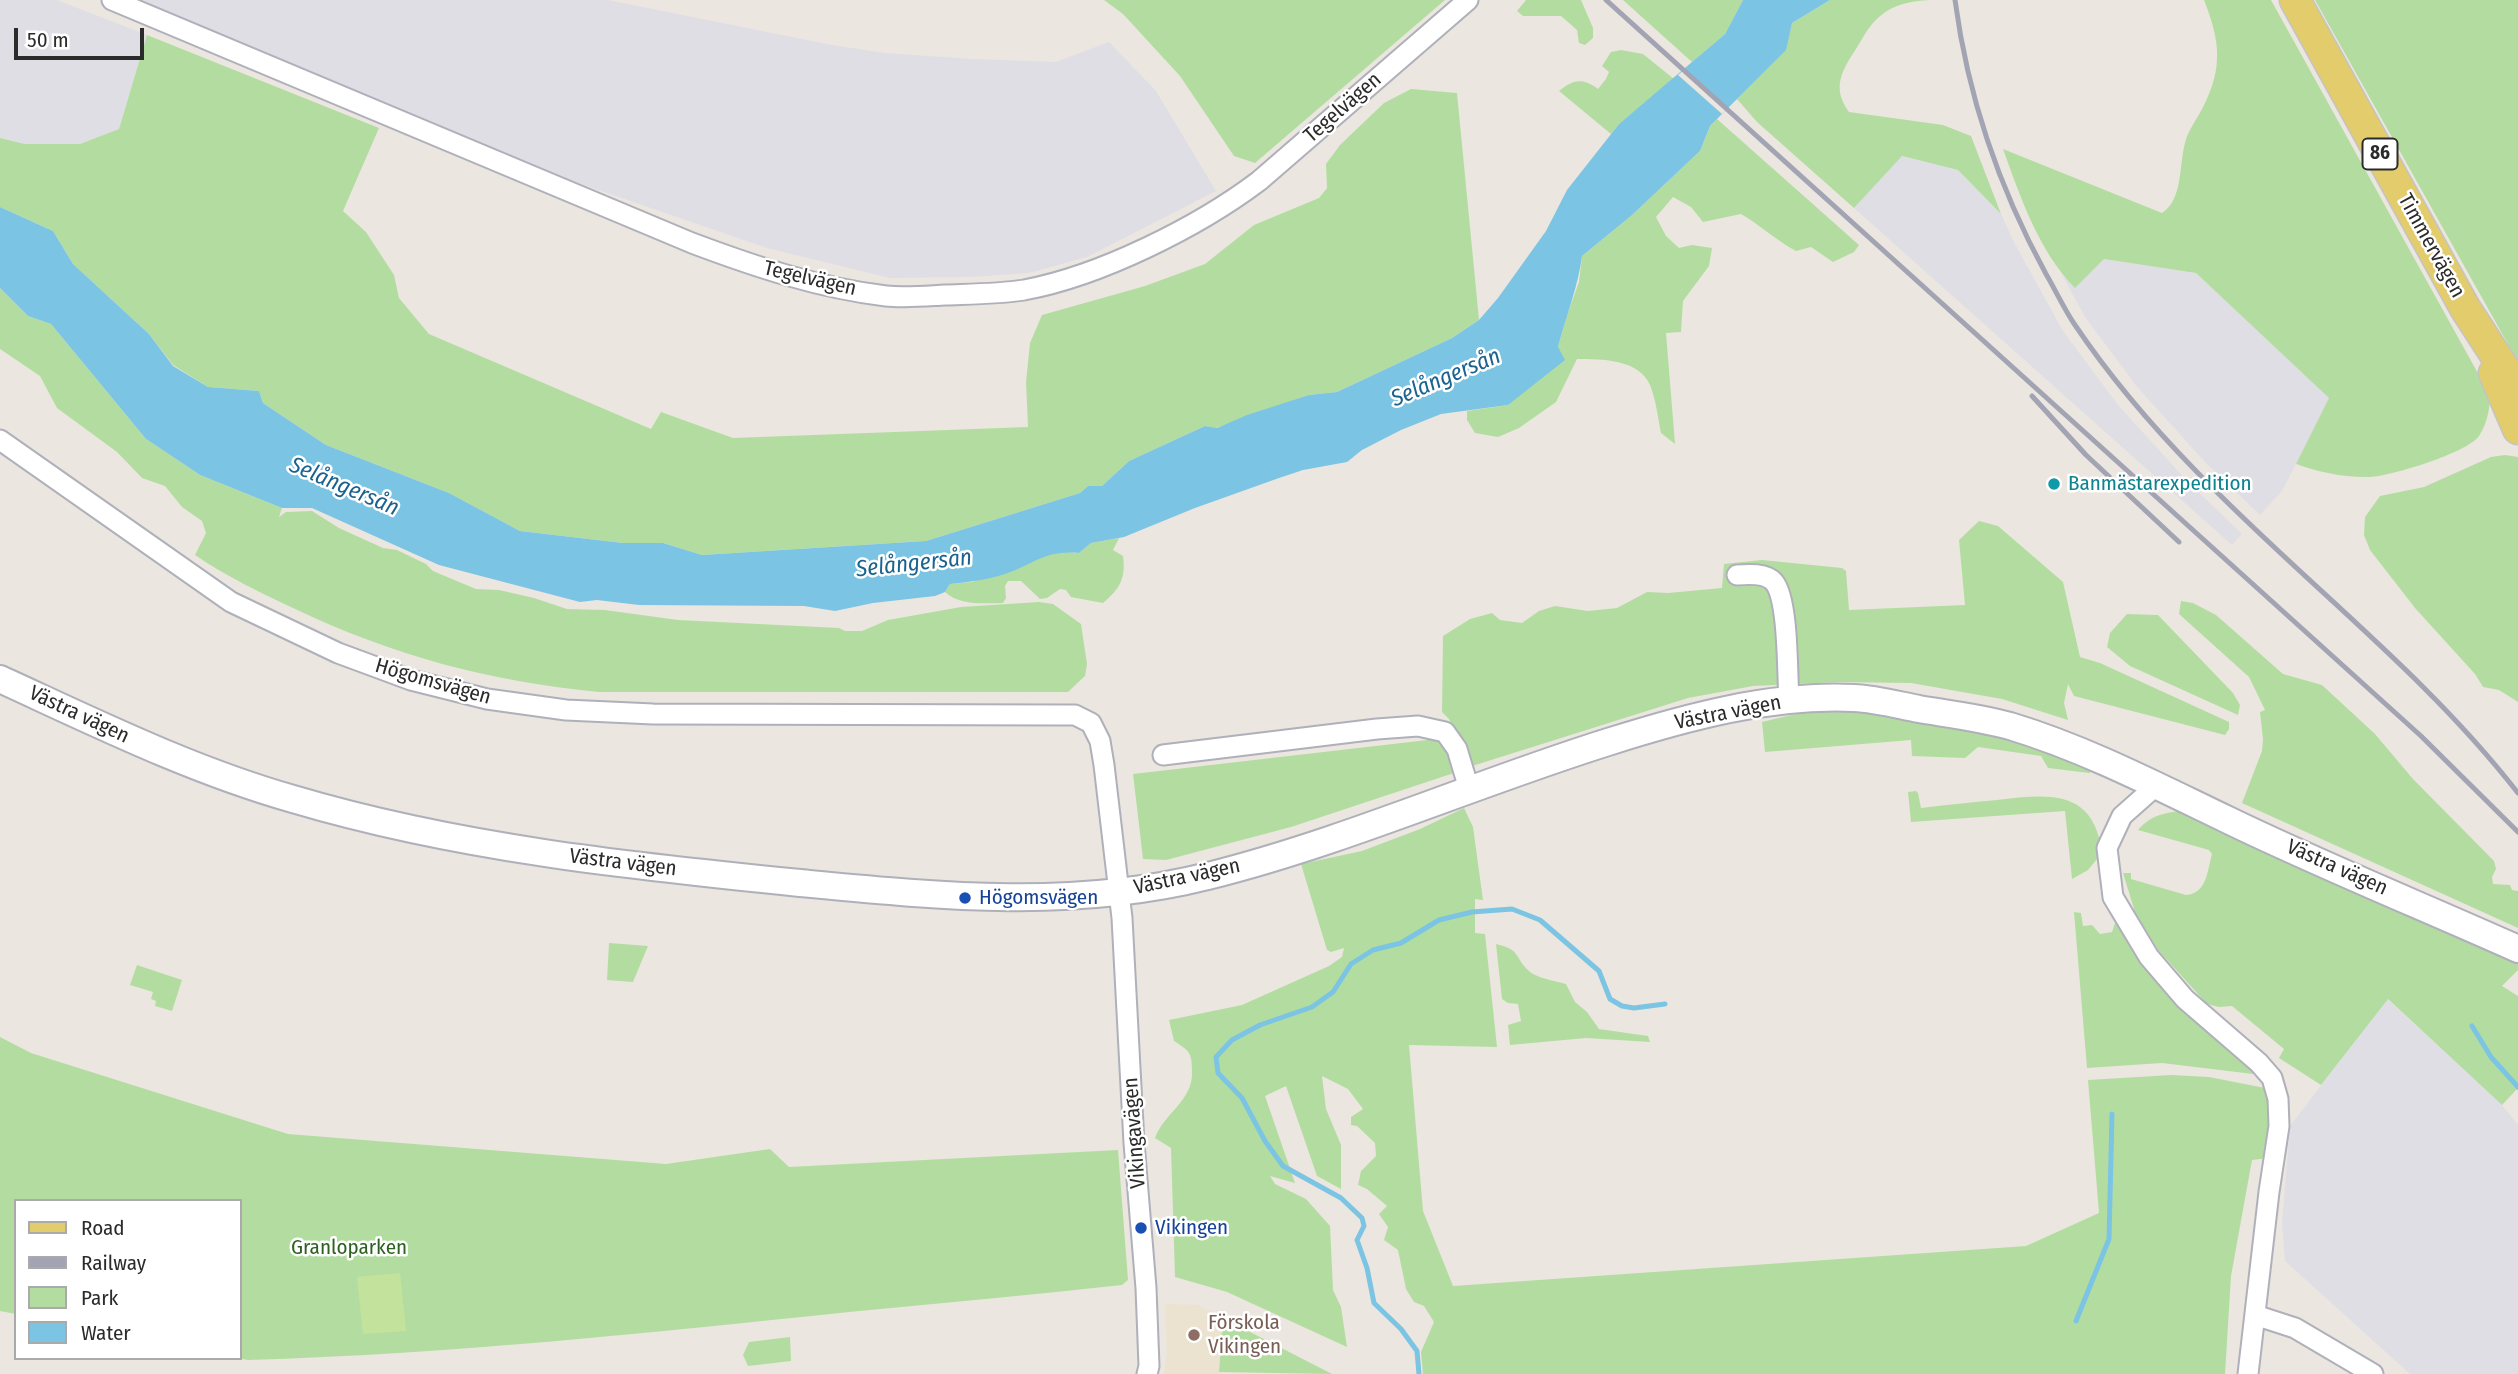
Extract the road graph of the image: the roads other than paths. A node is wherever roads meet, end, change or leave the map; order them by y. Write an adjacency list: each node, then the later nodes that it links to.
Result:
1 (112, 0): 2 (street, Tegelvägen)
2 (1468, 0)
3 (2295, 0): 4 (main road, Timmervägen / 86)
4 (2465, 309): 5 (main road, Timmervägen / 86); 6 (main road, Timmervägen / 86)
5 (2518, 390)
6 (2518, 429)
7 (0, 440): 14 (street, Högomsvägen)
8 (1737, 575): 10 (street)
9 (0, 679): 14 (street, Västra vägen)
10 (1789, 701): 12 (street, Västra vägen); 13 (street, Västra vägen)
11 (1163, 755): 13 (street)
12 (2157, 785): 15 (street, Västra vägen); 16 (street)
13 (1469, 789): 14 (street, Västra vägen)
14 (1119, 892): 17 (street, Vikingavägen)
15 (2518, 949)
16 (2255, 1315): 18 (street); 19 (street)
17 (1147, 1374)
18 (2248, 1374)
19 (2373, 1374)

